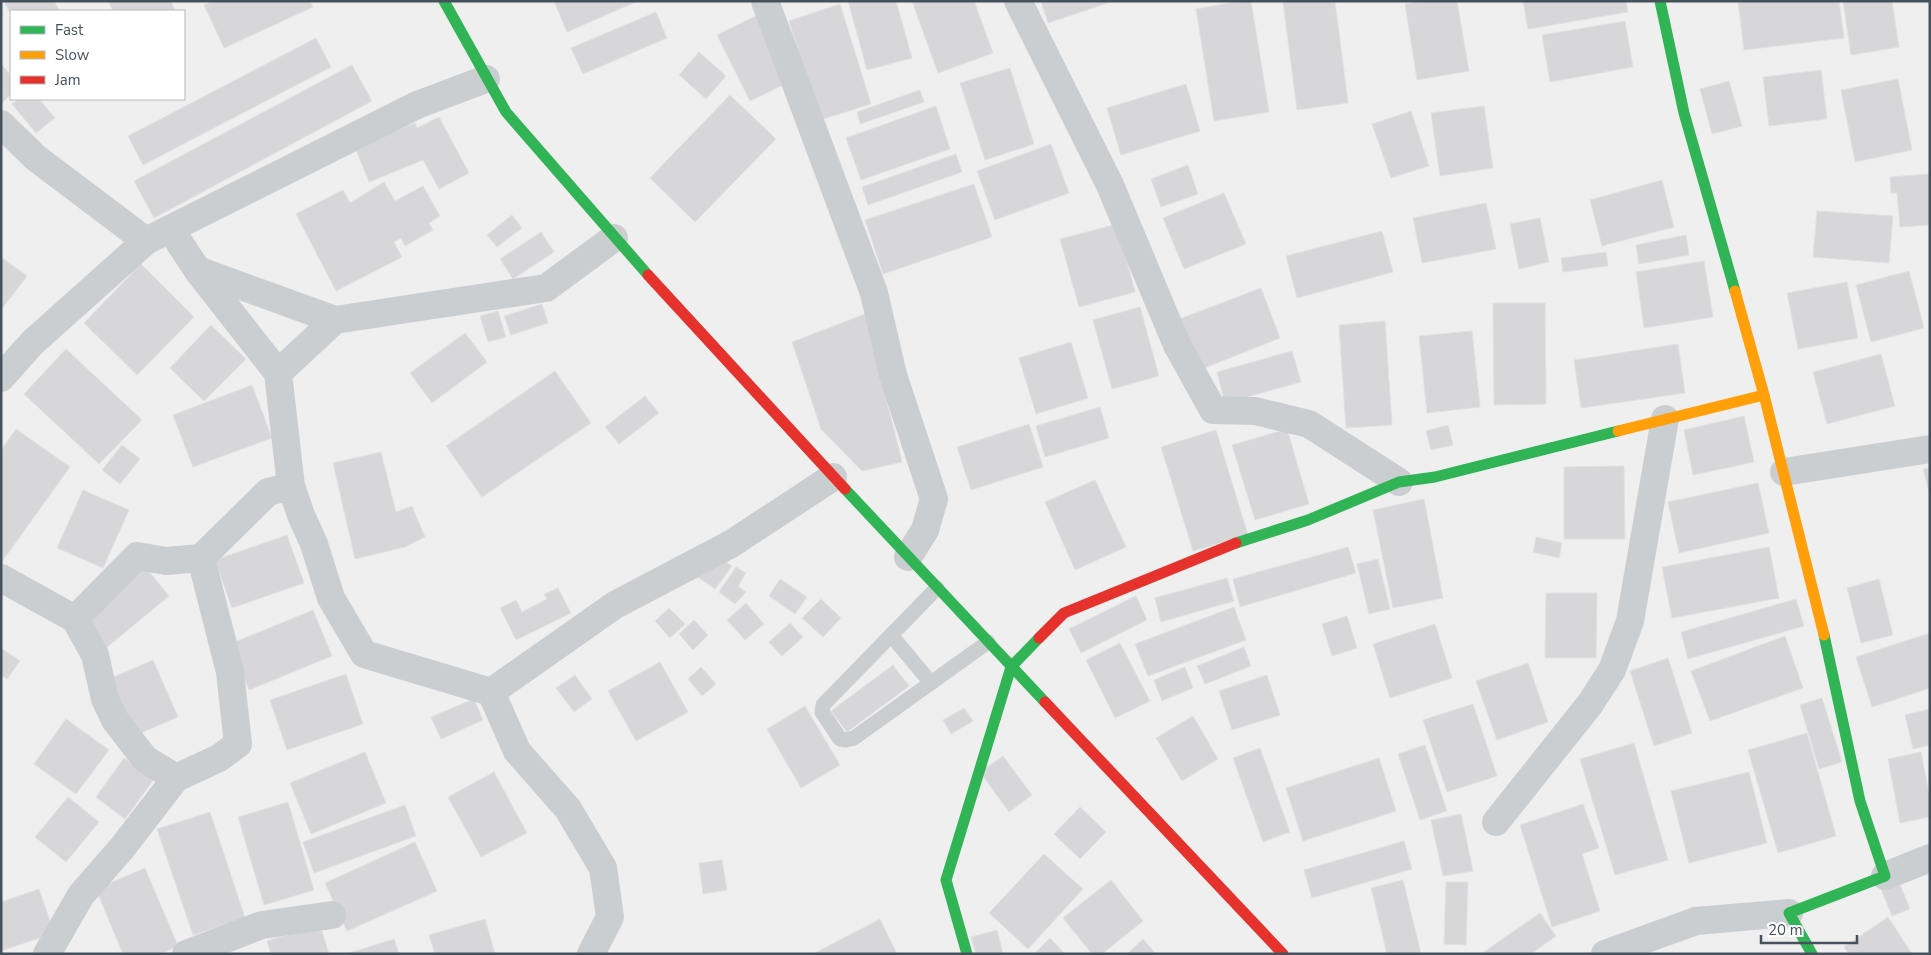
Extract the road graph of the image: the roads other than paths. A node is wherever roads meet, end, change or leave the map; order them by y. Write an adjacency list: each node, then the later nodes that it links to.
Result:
1 (444, 1): 5 (street)
2 (765, 1): 21 (street)
3 (1018, 1): 19 (street)
4 (1660, 1): 14 (street)
5 (486, 78): 7 (street); 8 (street)
6 (1, 124): 9 (street)
7 (171, 230): 9 (street); 10 (street)
8 (614, 238): 11 (street); 18 (street)
9 (146, 241): 13 (street)
10 (198, 271): 11 (street); 12 (street)
11 (335, 320): 12 (street)
12 (278, 373): 20 (street)
13 (1, 378)
14 (1764, 395): 15 (street); 17 (street)
15 (1665, 419): 19 (street); 32 (street)
16 (1930, 449): 17 (street)
17 (1784, 472): 34 (street)
18 (833, 477): 21 (street); 30 (street)
19 (1399, 482): 28 (street)
20 (291, 486): 22 (street); 30 (street)
21 (908, 556): 24 (street)
22 (202, 558): 25 (street); 31 (street)
23 (1, 578): 25 (street)
24 (937, 588): 26 (lane); 27 (street)
25 (75, 619): 31 (street)
26 (891, 635): 29 (lane); 29 (lane)
27 (988, 642): 28 (street); 29 (lane)
28 (1012, 667): 40 (street); 41 (street)
29 (931, 683)
30 (491, 692): 39 (street)
31 (176, 778): 37 (street)
32 (1496, 822)
33 (1930, 858): 34 (street)
34 (1884, 876): 35 (street)
35 (1789, 913): 42 (street); 43 (street)
36 (332, 915): 38 (street)
37 (47, 954)
38 (186, 954)
39 (591, 954)
40 (967, 954)
41 (1283, 954)
42 (1605, 954)
43 (1812, 954)

